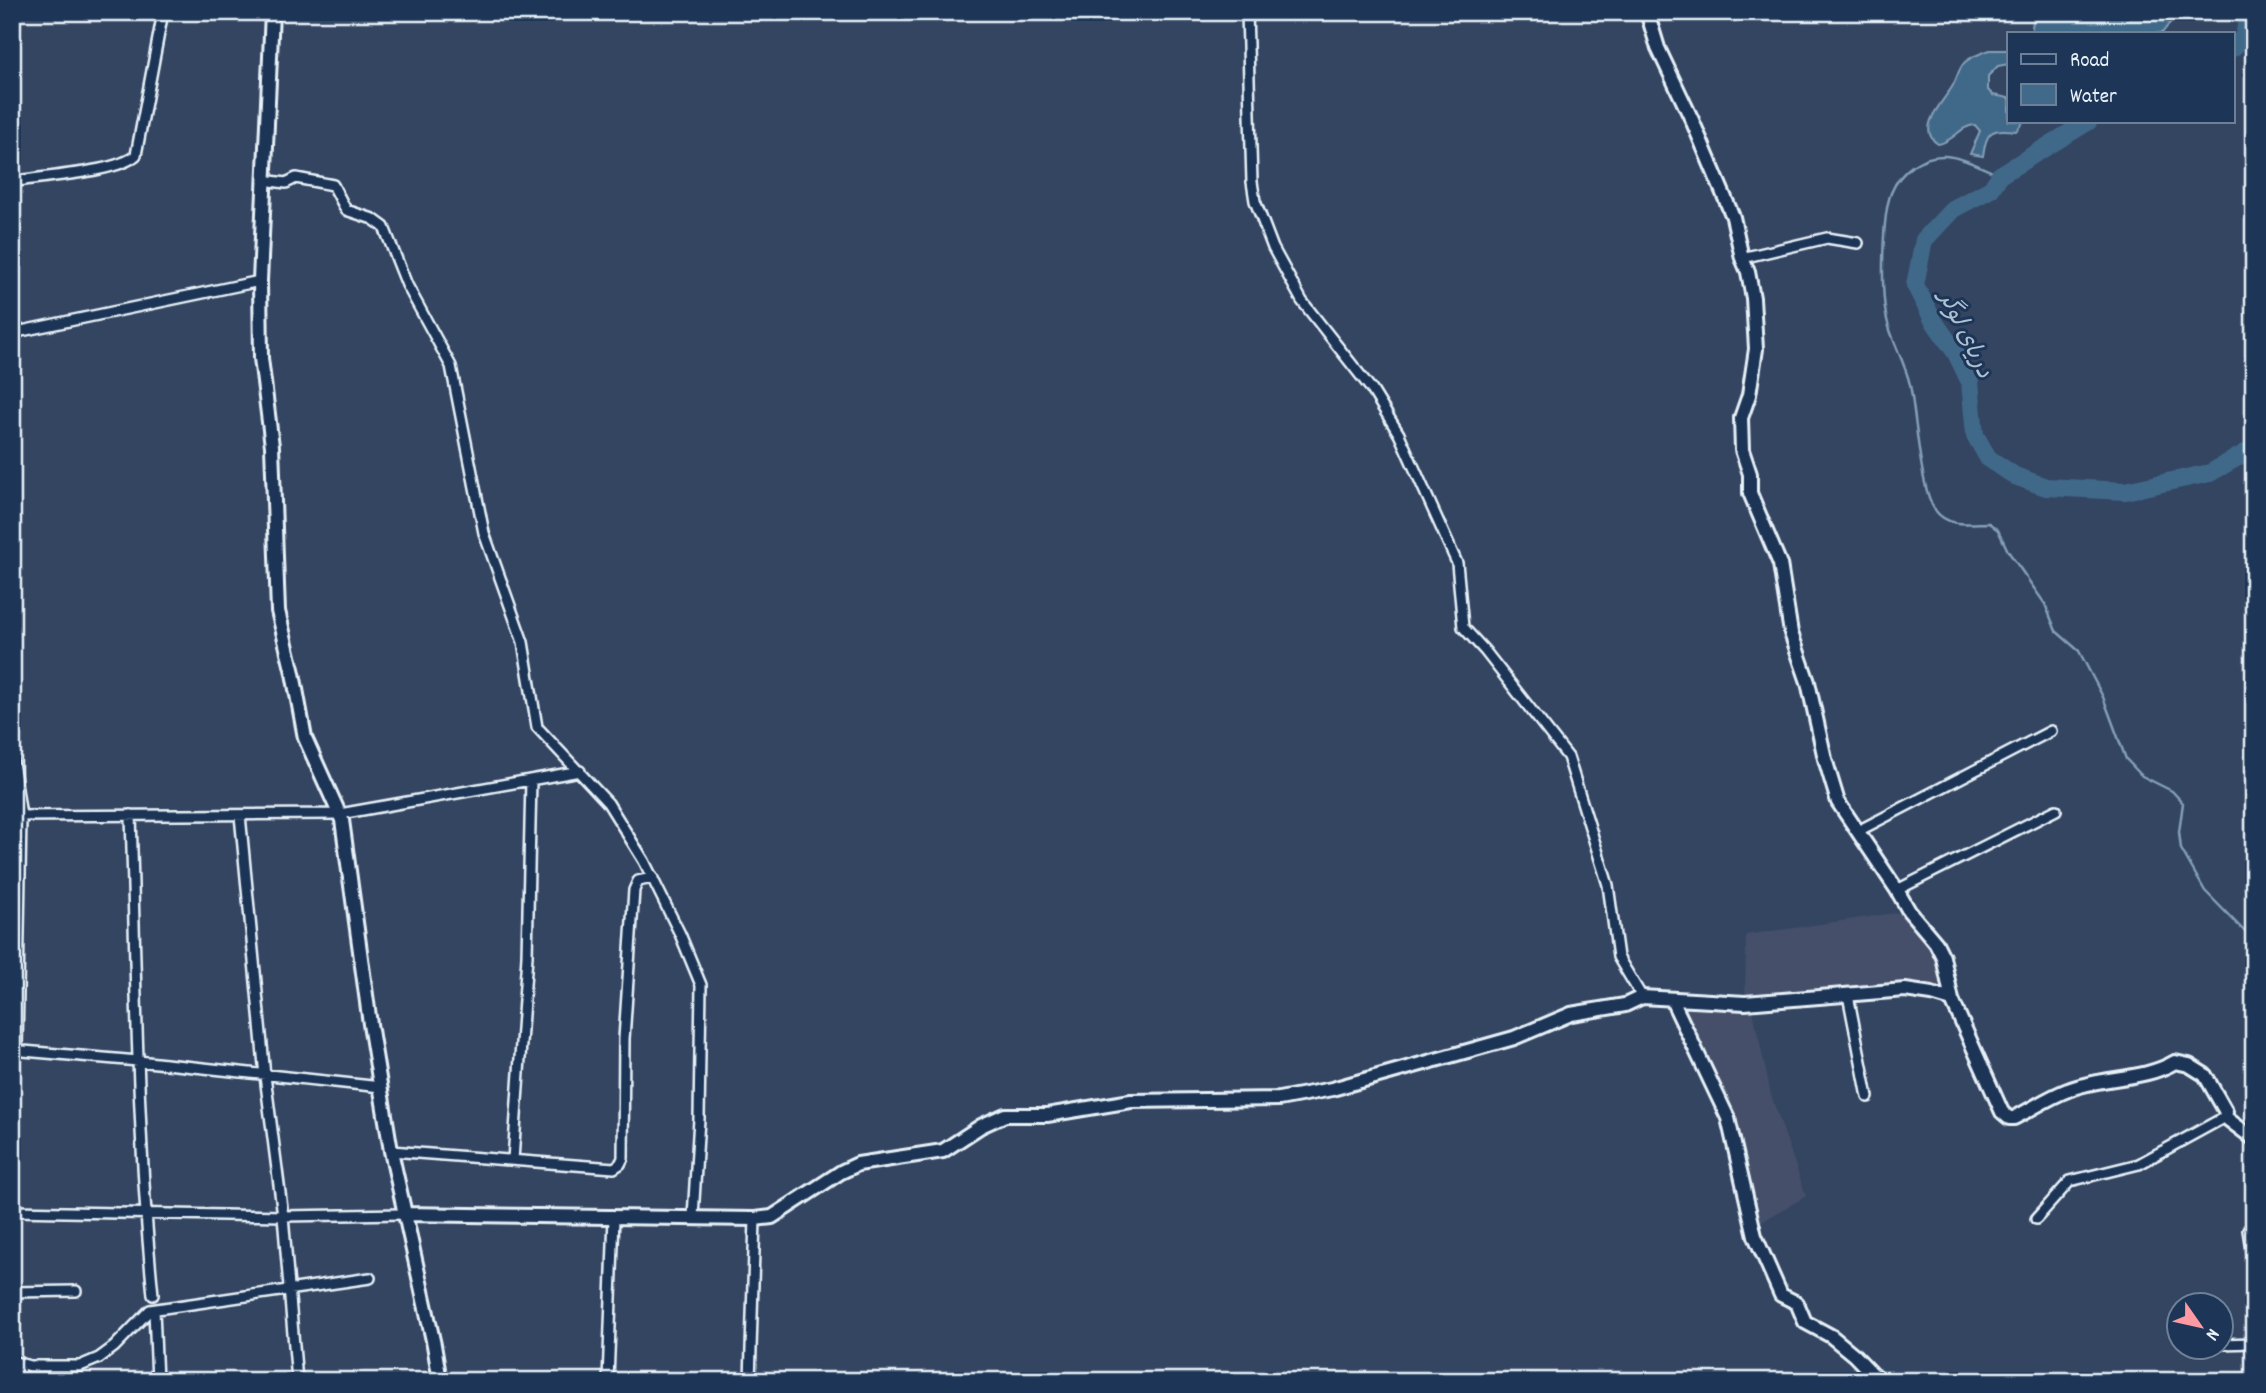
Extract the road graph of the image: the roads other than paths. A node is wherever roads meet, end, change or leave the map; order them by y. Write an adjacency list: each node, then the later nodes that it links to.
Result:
1 (163, 12): 6 (street)
2 (272, 12): 5 (street)
3 (1247, 12): 24 (street)
4 (1647, 12): 8 (street)
5 (263, 180): 9 (street); 13 (street)
6 (12, 182)
7 (1858, 243): 8 (street)
8 (1742, 258): 20 (street)
9 (260, 281): 10 (street); 16 (street)
10 (12, 333)
11 (2051, 731): 20 (street)
12 (12, 755): 19 (street)
13 (580, 771): 14 (street); 21 (street)
14 (531, 780): 16 (street); 35 (street)
15 (2056, 810): 22 (street)
16 (340, 814): 18 (street); 30 (street)
17 (131, 815): 18 (street); 19 (street); 28 (street)
18 (240, 815): 29 (street)
19 (17, 816): 27 (street)
20 (1858, 831): 22 (street)
21 (653, 878): 35 (street); 41 (street)
22 (1898, 890): 26 (street)
23 (1848, 995): 25 (street); 26 (street); 31 (street)
24 (1642, 997): 25 (street); 42 (street)
25 (1672, 1000): 61 (street)
26 (1951, 1000): 32 (street)
27 (15, 1050): 28 (street)
28 (138, 1060): 29 (street); 37 (street)
29 (265, 1076): 30 (street); 39 (street)
30 (380, 1087): 34 (street)
31 (1868, 1097)
32 (2225, 1117): 33 (street); 43 (street)
33 (2254, 1139)
34 (391, 1151): 35 (street); 38 (street)
35 (513, 1160)
36 (12, 1212): 37 (street)
37 (145, 1214): 39 (street); 50 (street)
38 (403, 1214): 39 (street); 40 (street); 58 (street)
39 (283, 1216): 47 (street)
40 (614, 1217): 41 (street); 59 (street)
41 (693, 1217): 42 (street)
42 (755, 1219): 60 (street)
43 (2036, 1219)
44 (2254, 1227): 45 (street)
45 (2254, 1268)
46 (370, 1278): 47 (street)
47 (289, 1290): 51 (street); 57 (street)
48 (12, 1292): 49 (street)
49 (76, 1292)
50 (153, 1296)
51 (154, 1310): 54 (street); 56 (street)
52 (2254, 1343): 53 (street)
53 (2234, 1344)
54 (16, 1362): 55 (street)
55 (20, 1381)
56 (157, 1381)
57 (297, 1381)
58 (440, 1381)
59 (608, 1381)
60 (750, 1381)
61 (1879, 1381)

